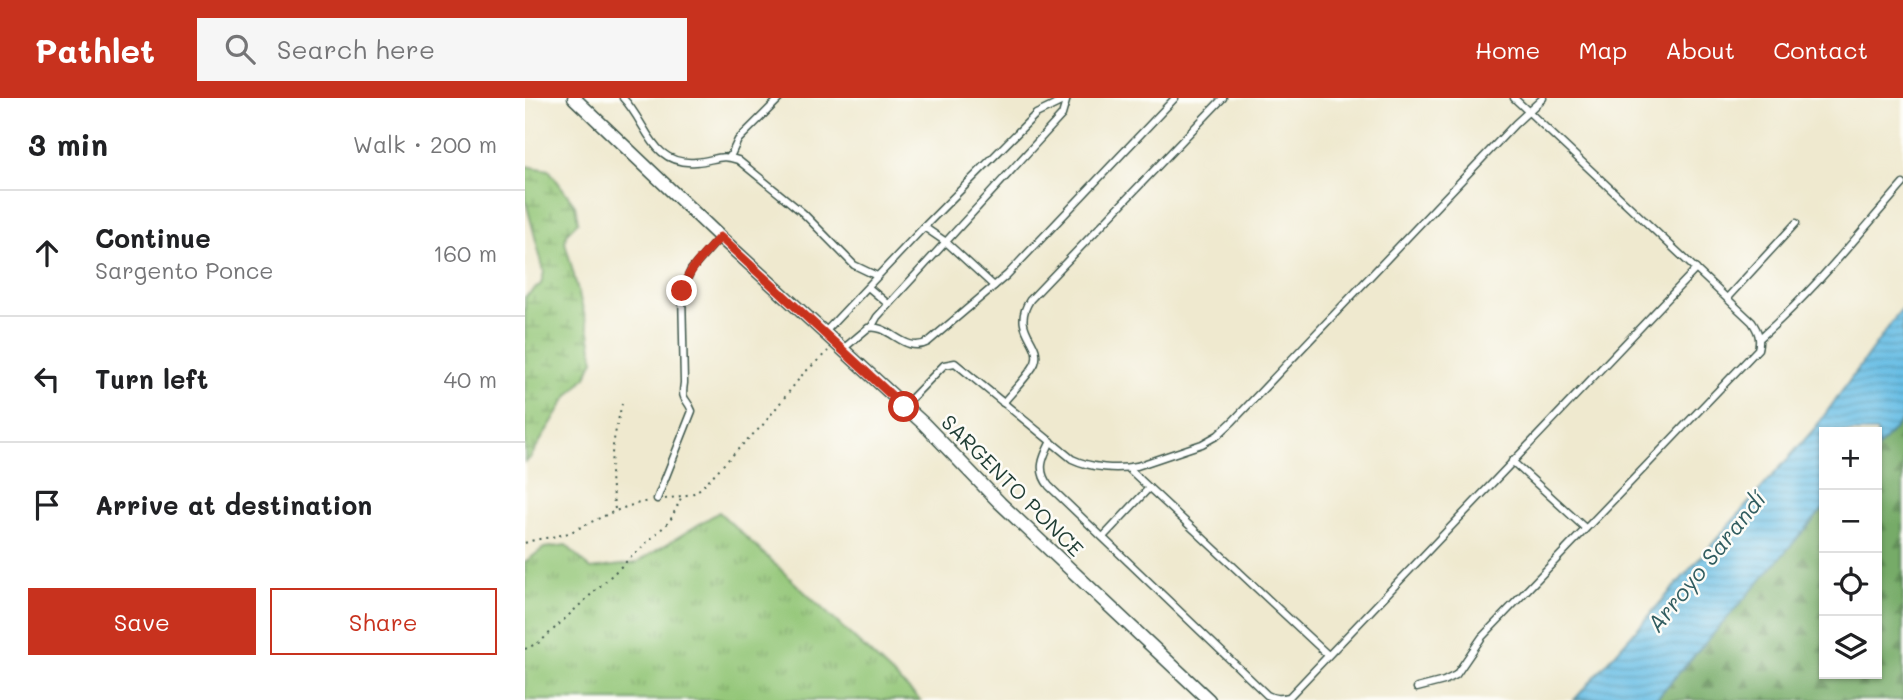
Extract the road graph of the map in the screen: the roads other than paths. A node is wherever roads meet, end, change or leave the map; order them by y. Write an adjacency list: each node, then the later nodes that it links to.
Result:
1 (574, 98): 14 (street, SARGENTO PONCE)
2 (623, 98): 10 (lane)
3 (780, 98): 10 (lane)
4 (1175, 98): 18 (lane)
5 (1223, 98): 26 (lane)
6 (1514, 98): 9 (lane)
7 (1543, 98): 9 (lane)
8 (1066, 99): 13 (lane); 15 (lane)
9 (1528, 112): 16 (lane); 30 (lane)
10 (730, 157): 17 (lane)
11 (1903, 184): 24 (lane)
12 (1796, 223): 20 (lane)
13 (924, 227): 15 (lane); 17 (lane)
14 (720, 237): 23 (street, SARGENTO PONCE); 32 (lane)
15 (946, 242): 18 (lane); 21 (lane)
16 (1696, 269): 20 (lane); 29 (lane)
17 (877, 276): 19 (lane)
18 (994, 286): 22 (lane)
19 (868, 287): 21 (lane); 23 (lane)
20 (1727, 298): 24 (lane)
21 (888, 304): 22 (lane)
22 (872, 326): 25 (lane)
23 (824, 332): 25 (street, SARGENTO PONCE)
24 (1760, 338): 33 (lane)
25 (839, 346): 27 (street, SARGENTO PONCE)
26 (1003, 403): 27 (lane); 28 (lane)
27 (904, 407): 37 (street, SARGENTO PONCE)
28 (1051, 441): 30 (lane); 34 (lane)
29 (1512, 461): 33 (lane); 35 (lane)
30 (1128, 468): 31 (lane)
31 (1149, 488): 34 (lane); 35 (lane)
32 (657, 499)
33 (1585, 528): 36 (lane)
34 (1103, 537): 35 (lane)
35 (1328, 655)
36 (1417, 688)
37 (1209, 700)

